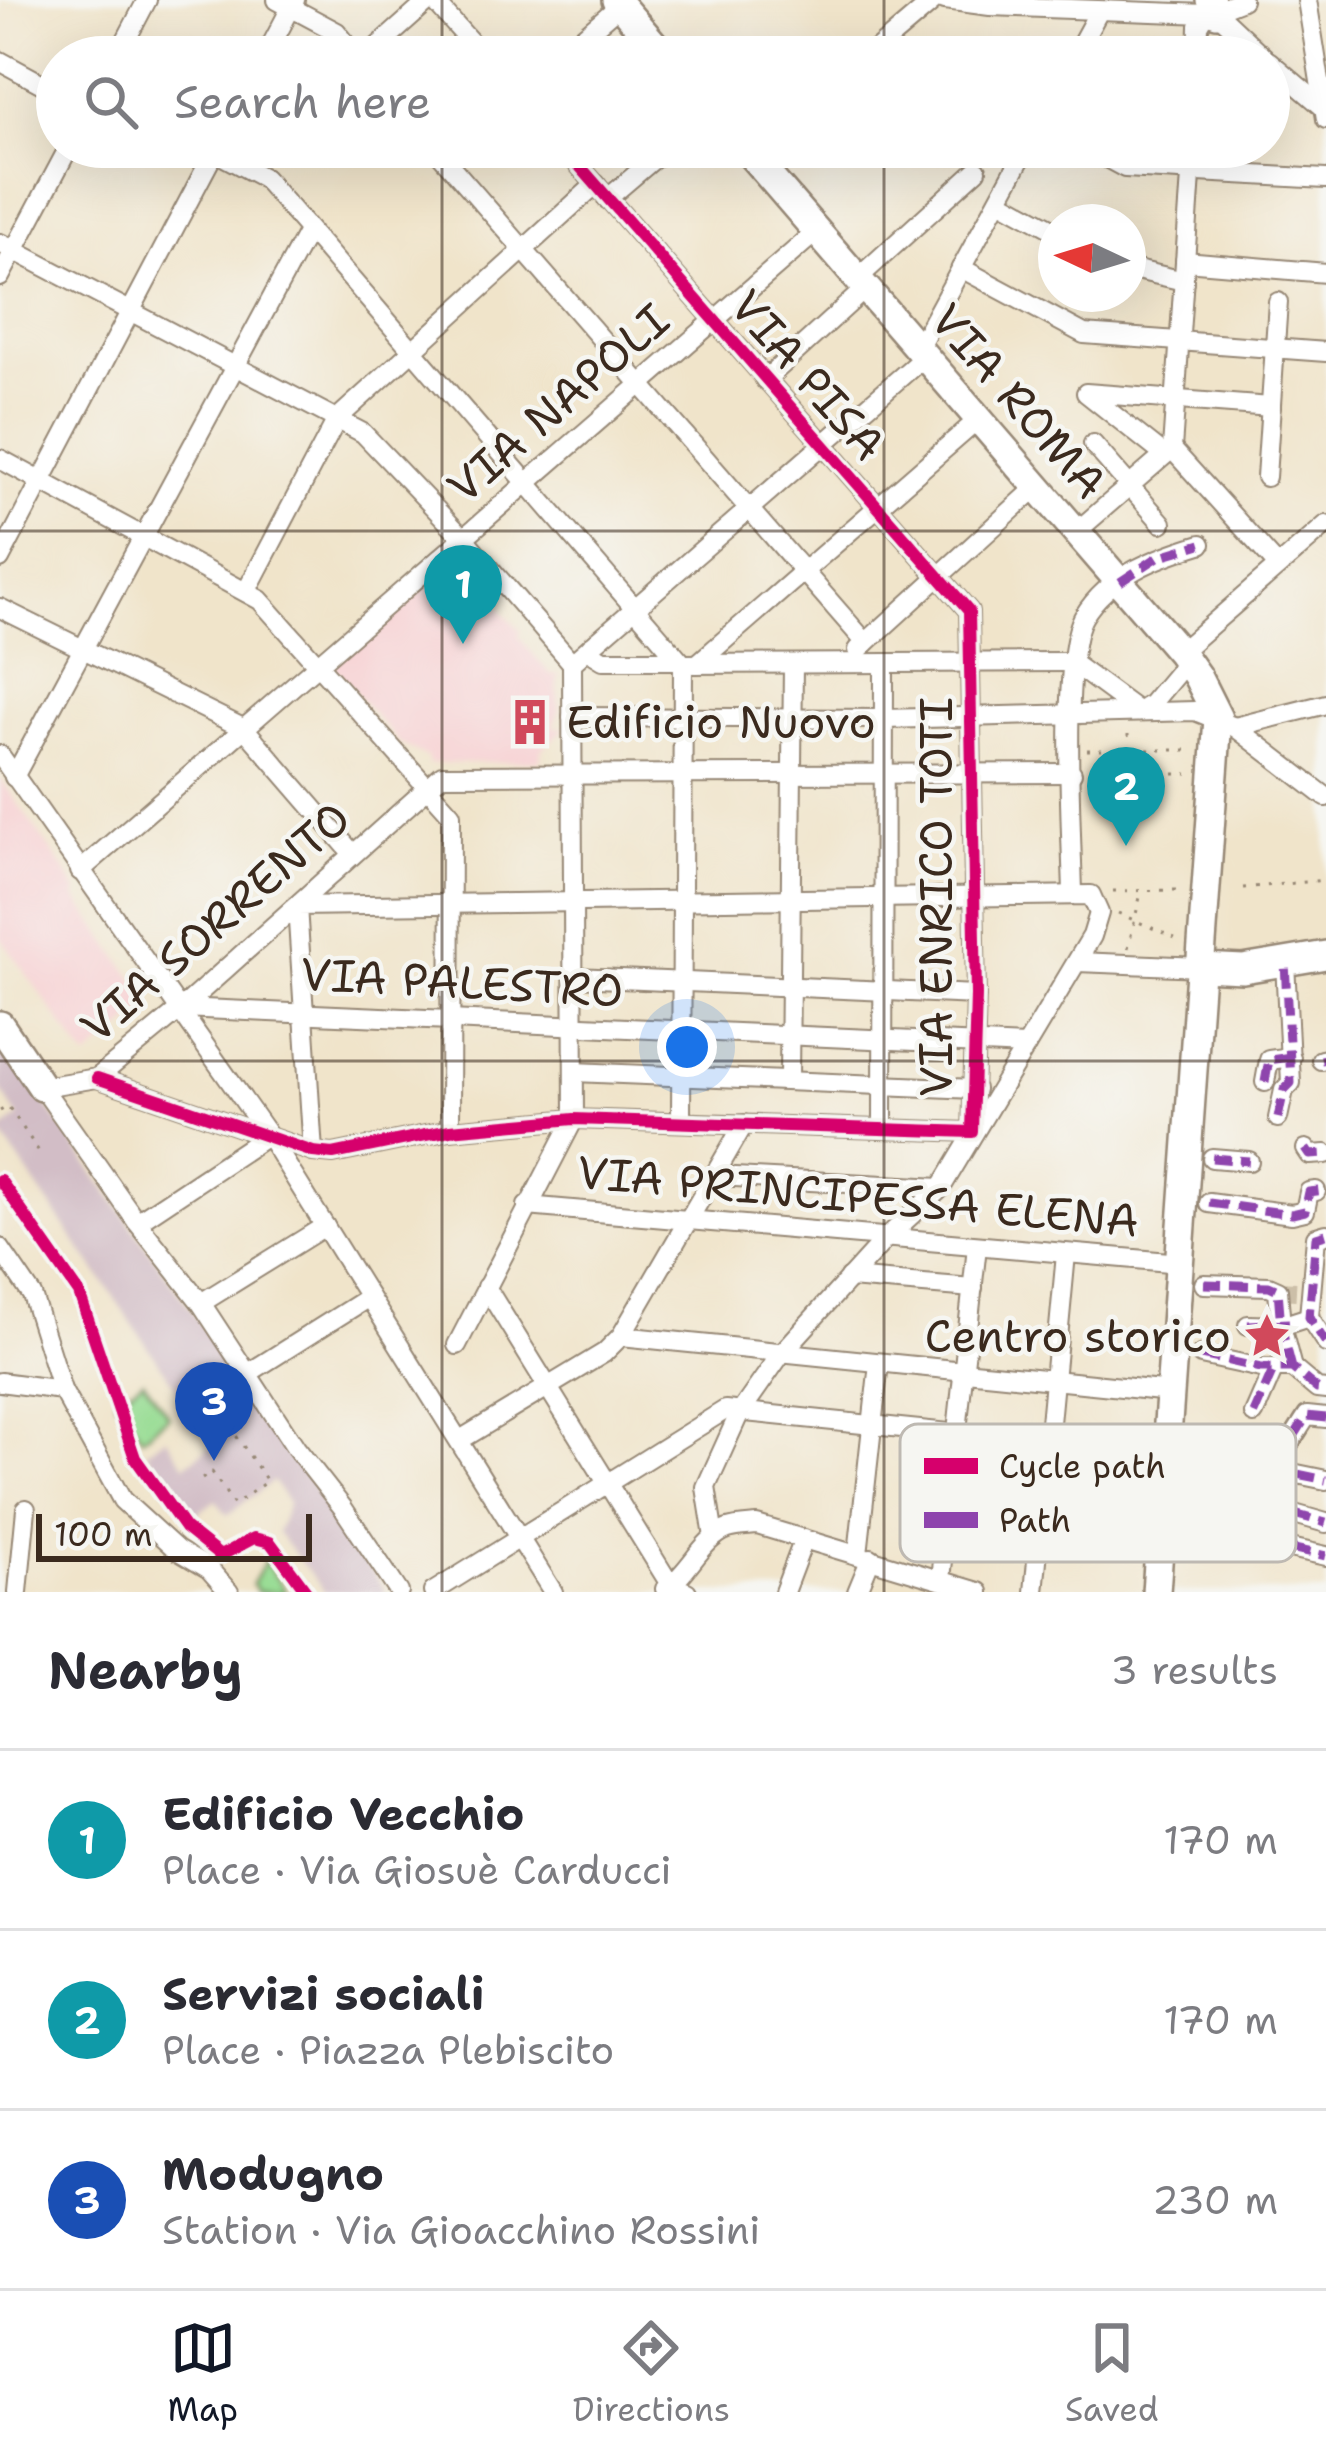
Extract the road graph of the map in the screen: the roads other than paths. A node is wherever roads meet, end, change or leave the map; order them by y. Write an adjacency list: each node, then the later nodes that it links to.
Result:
1 (432, 0): 13 (street); 14 (street)
2 (934, 0): 17 (street)
3 (944, 0): 9 (street)
4 (1307, 0): 24 (street)
5 (287, 2): 11 (street); 12 (street)
6 (618, 2): 15 (street); 16 (street)
7 (139, 3): 10 (street)
8 (1219, 7): 9 (street); 19 (street); 20 (street)
9 (1099, 10): 18 (street)
10 (126, 36)
11 (273, 36)
12 (341, 36)
13 (388, 36)
14 (465, 36)
15 (582, 36)
16 (647, 36)
17 (892, 36)
18 (1085, 36)
19 (1199, 36)
20 (1246, 36)
21 (0, 61): 23 (street)
22 (1290, 79): 24 (street)
23 (36, 81)
24 (1325, 110)
25 (56, 168): 42 (street)
26 (202, 168): 51 (street)
27 (246, 168): 40 (street)
28 (458, 168): 43 (street)
29 (581, 168): 37 (street, VIA PISA)
30 (637, 168): 37 (street)
31 (767, 168): 41 (street, VIA ROMA)
32 (1016, 168): 38 (street)
33 (1125, 168): 35 (street)
34 (977, 170): 49 (street)
35 (1192, 170): 36 (street); 46 (street)
36 (1326, 179)
37 (602, 192): 43 (street); 52 (street, VIA PISA)
38 (998, 200): 39 (street); 44 (street)
39 (1038, 221)
40 (308, 231): 55 (street); 58 (street)
41 (816, 232): 49 (street, VIA ROMA); 52 (street, VIA NAPOLI)
42 (7, 247): 48 (street); 51 (street)
43 (523, 250): 55 (street); 60 (street)
44 (961, 268): 53 (street); 56 (street)
45 (1146, 269): 46 (street)
46 (1184, 271): 47 (street); 53 (street)
47 (1326, 273)
48 (0, 277)
49 (861, 283): 56 (street, VIA ROMA); 59 (street)
50 (1278, 302): 54 (street)
51 (130, 311): 58 (street); 70 (street)
52 (712, 320): 59 (street, VIA PISA); 60 (street, VIA NAPOLI)
53 (1180, 341): 54 (street); 61 (street)
54 (1275, 348): 57 (street); 62 (street)
55 (412, 352): 63 (street); 71 (street)
56 (922, 352): 64 (street, VIA ROMA); 65 (street)
57 (1326, 352)
58 (235, 368): 63 (street); 79 (street)
59 (765, 380): 65 (street, VIA PISA)
60 (638, 383): 71 (street, VIA NAPOLI); 74 (street)
61 (1176, 400): 62 (street); 67 (street); 67 (street)
62 (1271, 407): 69 (street)
63 (337, 419): 80 (street); 87 (street)
64 (979, 419): 73 (street, VIA ROMA); 75 (street)
65 (823, 444): 74 (street); 75 (street, VIA PISA)
66 (1094, 444): 72 (street)
67 (1168, 452): 72 (street); 83 (street)
68 (0, 459): 70 (street)
69 (1266, 477)
70 (41, 481): 79 (street); 82 (street)
71 (527, 483): 80 (street, VIA NAPOLI); 89 (street)
72 (1130, 484): 76 (street); 78 (street)
73 (1036, 487): 78 (street, VIA ROMA); 85 (street)
74 (750, 508): 84 (street); 89 (street)
75 (878, 509): 84 (street); 85 (street, VIA PISA)
76 (1162, 523)
77 (1326, 525): 83 (street)
78 (1076, 532): 86 (street, VIA ROMA)
79 (143, 536): 87 (street); 92 (street)
80 (463, 538): 96 (street); 101 (street, VIA NAPOLI)
81 (1201, 544): 86 (street)
82 (0, 559)
83 (1278, 566): 93 (street)
84 (805, 572): 90 (street); 97 (street)
85 (938, 576): 90 (street); 94 (street, VIA PISA)
86 (1120, 581): 93 (street, VIA ROMA); 95 (street)
87 (246, 592): 101 (street)
88 (0, 608): 92 (street)
89 (633, 608): 91 (street); 97 (street)
90 (866, 643): 100 (street)
91 (591, 646): 96 (street); 97 (street)
92 (82, 651): 111 (street); 119 (street)
93 (1183, 657): 109 (street); 110 (street, VIA ROMA)
94 (971, 661): 95 (street); 98 (street); 107 (street, VIA ENRICO TOTI)
95 (1071, 662): 103 (street); 109 (street)
96 (572, 663): 104 (street)
97 (687, 663): 99 (street); 105 (street)
98 (884, 663): 100 (street); 108 (street)
99 (793, 664): 100 (street); 106 (street)
100 (847, 664)
101 (318, 665): 111 (street, VIA NAPOLI); 120 (street)
102 (1326, 704): 110 (street)
103 (1072, 716): 107 (street); 109 (street); 115 (street)
104 (572, 717): 105 (street); 118 (street)
105 (684, 718): 106 (street); 116 (street)
106 (792, 718): 108 (street); 113 (street)
107 (972, 718): 108 (street); 114 (street, VIA ENRICO TOTI)
108 (884, 719): 117 (street)
109 (1134, 719): 110 (street)
110 (1227, 723): 121 (street); 135 (street)
111 (244, 729): 122 (street); 123 (street, VIA NAPOLI)
112 (0, 755): 119 (street)
113 (792, 773): 116 (street); 117 (street); 127 (street)
114 (971, 773): 115 (street); 117 (street); 125 (street, VIA ENRICO TOTI)
115 (1078, 773): 124 (street)
116 (683, 774): 118 (street); 128 (street)
117 (884, 774): 126 (street)
118 (572, 775): 120 (street); 129 (street)
119 (14, 777): 123 (street)
120 (427, 788): 122 (street, VIA SORRENTO); 130 (street)
121 (1326, 797)
122 (353, 854): 131 (street, VIA SORRENTO)
123 (80, 871): 141 (street)
124 (1073, 894): 125 (street); 133 (street)
125 (972, 896): 126 (street); 140 (street, VIA ENRICO TOTI)
126 (883, 897): 127 (street); 139 (street)
127 (792, 898): 128 (street); 138 (street)
128 (683, 901): 129 (street); 137 (street)
129 (575, 903): 130 (street); 136 (street)
130 (452, 904): 131 (street); 143 (street)
131 (297, 906): 141 (street, VIA SORRENTO); 142 (street)
132 (1326, 955): 134 (street)
133 (1077, 962): 135 (street); 150 (street)
134 (1285, 962): 135 (street); 151 (street)
135 (1202, 967): 187 (street)
136 (575, 977): 137 (street); 145 (street)
137 (683, 982): 138 (street); 146 (street)
138 (791, 987): 139 (street); 147 (street)
139 (884, 991): 140 (street); 148 (street)
140 (976, 994): 149 (street, VIA ENRICO TOTI)
141 (182, 1008): 142 (street, VIA PALESTRO); 154 (street, VIA SORRENTO); 167 (street)
142 (303, 1014): 143 (street, VIA PALESTRO); 169 (street)
143 (451, 1021): 145 (street, VIA PALESTRO); 165 (street)
144 (0, 1025): 158 (street)
145 (575, 1027): 146 (street, VIA PALESTRO); 152 (street)
146 (682, 1031): 147 (street, VIA PALESTRO); 153 (street)
147 (790, 1036): 148 (street, VIA PALESTRO); 155 (street)
148 (884, 1040): 149 (street, VIA PALESTRO); 157 (street)
149 (976, 1044): 150 (street, VIA PALESTRO); 159 (street, VIA ENRICO TOTI)
150 (1027, 1046): 166 (street)
151 (1291, 1057): 156 (street); 160 (street)
152 (574, 1072): 153 (street); 161 (street)
153 (682, 1075): 155 (street); 162 (street)
154 (97, 1078): 158 (street, VIA SORRENTO); 167 (street)
155 (789, 1080): 157 (street)
156 (1265, 1082)
157 (883, 1084): 159 (street); 164 (street)
158 (42, 1087): 180 (street)
159 (975, 1089): 166 (street, VIA ENRICO TOTI)
160 (1278, 1118)
161 (574, 1119): 162 (street); 165 (street); 177 (street)
162 (681, 1122): 163 (street)
163 (745, 1124): 164 (street); 173 (street)
164 (883, 1129): 166 (street)
165 (450, 1130): 169 (street)
166 (973, 1132): 174 (street)
167 (268, 1136): 169 (street); 180 (street); 181 (street)
168 (1306, 1149): 170 (street)
169 (313, 1152)
170 (1326, 1154)
171 (1212, 1158): 172 (street)
172 (1249, 1161)
173 (716, 1176): 174 (street); 179 (street)
174 (941, 1188): 183 (street)
175 (1316, 1192): 178 (street)
176 (1209, 1203): 178 (street)
177 (527, 1206): 179 (street, VIA PRINCIPESSA ELENA); 190 (street)
178 (1305, 1211): 182 (street)
179 (690, 1221): 183 (street, VIA PRINCIPESSA ELENA); 197 (street)
180 (137, 1222): 193 (street)
181 (325, 1226): 192 (street); 193 (street)
182 (1321, 1236): 194 (street)
183 (886, 1238): 184 (street, VIA PRINCIPESSA ELENA); 188 (street)
184 (977, 1246): 186 (street, VIA PRINCIPESSA ELENA); 191 (street)
185 (0, 1248): 209 (street)
186 (1066, 1254): 187 (street, VIA PRINCIPESSA ELENA); 206 (street)
187 (1181, 1263): 211 (street)
188 (849, 1278): 191 (street); 200 (street)
189 (1204, 1285): 196 (street)
190 (486, 1287): 199 (street); 208 (street)
191 (973, 1288): 204 (street)
192 (369, 1297): 205 (street); 221 (street)
193 (201, 1303): 205 (street)
194 (1309, 1317): 196 (street); 198 (street)
195 (1248, 1325): 196 (street)
196 (1281, 1326): 203 (street)
197 (621, 1336): 200 (street); 208 (street)
198 (1325, 1340)
199 (457, 1345)
200 (781, 1354): 202 (street); 212 (street)
201 (1202, 1354): 203 (street)
202 (879, 1363): 204 (street); 218 (street)
203 (1283, 1368): 210 (street); 213 (street)
204 (964, 1372): 206 (street); 215 (street)
205 (247, 1374): 239 (street)
206 (1054, 1381): 211 (street); 216 (street)
207 (0, 1382): 209 (street)
208 (548, 1387): 221 (street); 224 (street)
209 (62, 1390): 238 (street)
210 (1326, 1390)
211 (1171, 1392): 217 (street)
212 (739, 1414): 218 (street); 224 (street); 227 (street)
213 (1254, 1414)
214 (1326, 1418): 220 (street)
215 (959, 1424)
216 (1050, 1424)
217 (1169, 1424)
218 (872, 1426): 219 (street); 231 (street)
219 (900, 1429)
220 (1296, 1433)
221 (460, 1440): 229 (street)
222 (1296, 1474): 223 (street)
223 (1326, 1480)
224 (609, 1484): 229 (street); 236 (street)
225 (26, 1508): 237 (street)
226 (1318, 1522): 230 (street)
227 (714, 1537): 228 (street); 236 (street)
228 (804, 1538): 231 (street); 242 (street)
229 (521, 1539): 240 (street); 241 (street)
230 (1298, 1546): 232 (street)
231 (864, 1556): 235 (street); 243 (street)
232 (1326, 1556)
233 (1037, 1562): 245 (street)
234 (1158, 1562): 246 (street)
235 (935, 1583): 244 (street)
236 (673, 1590)
237 (18, 1592)
238 (229, 1592)
239 (399, 1592)
240 (433, 1592)
241 (553, 1592)
242 (784, 1592)
243 (857, 1592)
244 (980, 1592)
245 (1034, 1592)
246 (1156, 1592)

